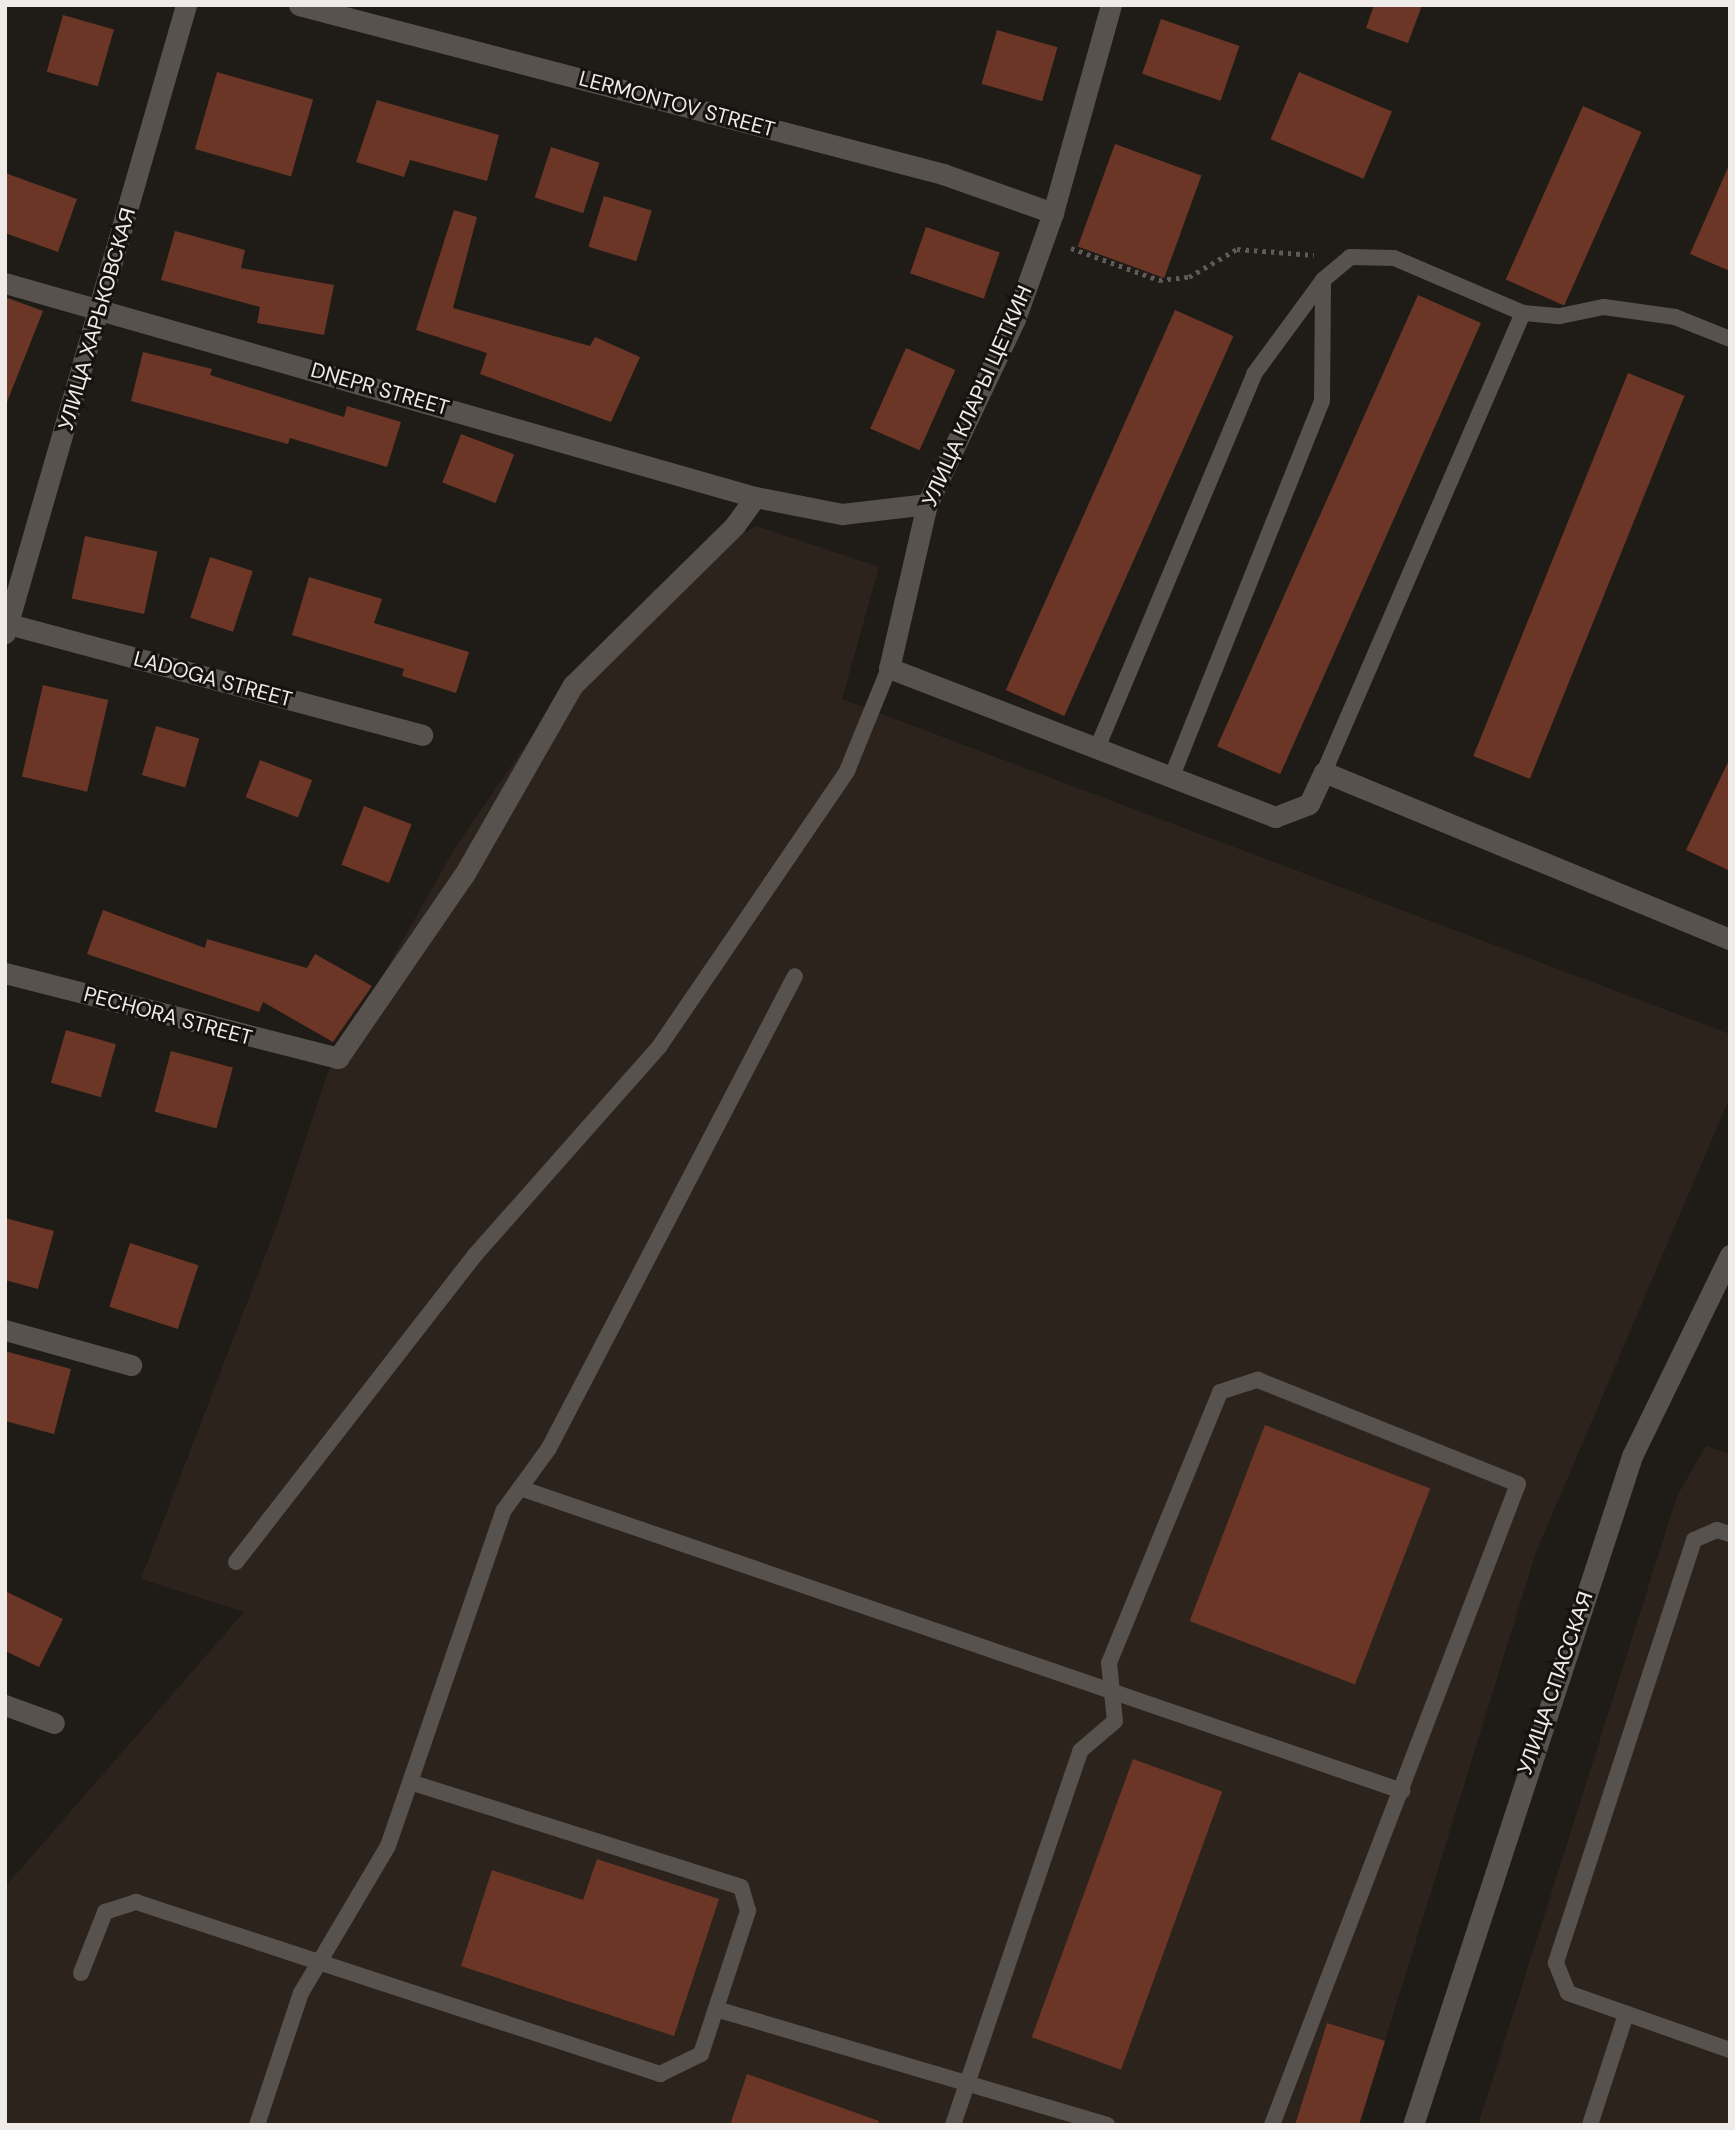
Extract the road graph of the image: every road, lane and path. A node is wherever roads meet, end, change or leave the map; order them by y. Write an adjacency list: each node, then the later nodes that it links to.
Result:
1 (186, 5): 9 (street, УЛИЦА ХАРЬКОВСКАЯ)
2 (299, 5): 4 (street, LERMONTOV STREET)
3 (1111, 5): 4 (street, УЛИЦА КЛАРЫ ЦЕТКИН)
4 (1053, 213): 5 (street, УЛИЦА КЛАРЫ ЦЕТКИН)
5 (1044, 238): 6 (path); 13 (street, УЛИЦА КЛАРЫ ЦЕТКИН)
6 (1350, 257): 7 (lane); 10 (lane)
7 (1323, 280): 17 (lane); 19 (lane)
8 (5, 283): 9 (street, DNEPR STREET)
9 (100, 309): 12 (street, DNEPR STREET); 14 (street, УЛИЦА ХАРЬКОВСКАЯ)
10 (1523, 313): 11 (lane); 18 (lane)
11 (1730, 339)
12 (755, 497): 13 (street, DNEPR STREET); 21 (street, PECHORA STREET)
13 (927, 504): 15 (street, УЛИЦА КЛАРЫ ЦЕТКИН)
14 (6, 627): 16 (street, LADOGA STREET)
15 (889, 668): 17 (street); 28 (lane)
16 (422, 735)
17 (1098, 747): 19 (street)
18 (1324, 772): 19 (street); 20 (street)
19 (1172, 776)
20 (1730, 939)
21 (5, 974)
22 (794, 976): 26 (lane)
23 (1730, 1255): 44 (street, УЛИЦА СПАССКАЯ)
24 (5, 1330): 25 (street)
25 (131, 1365)
26 (520, 1488): 29 (lane); 32 (lane)
27 (1730, 1534): 37 (lane)
28 (236, 1562)
29 (1112, 1691): 33 (lane); 33 (lane); 39 (lane)
30 (5, 1705): 31 (street)
31 (54, 1723)
32 (410, 1782): 34 (lane); 36 (lane)
33 (1402, 1791): 43 (lane)
34 (320, 1960): 35 (lane); 36 (lane); 40 (lane)
35 (81, 1973)
36 (716, 2009): 39 (lane)
37 (1626, 2014): 38 (lane); 45 (lane)
38 (1730, 2050)
39 (967, 2084): 41 (lane); 42 (lane)
40 (257, 2125)
41 (953, 2125)
42 (1107, 2125)
43 (1272, 2125)
44 (1413, 2125)
45 (1590, 2125)

